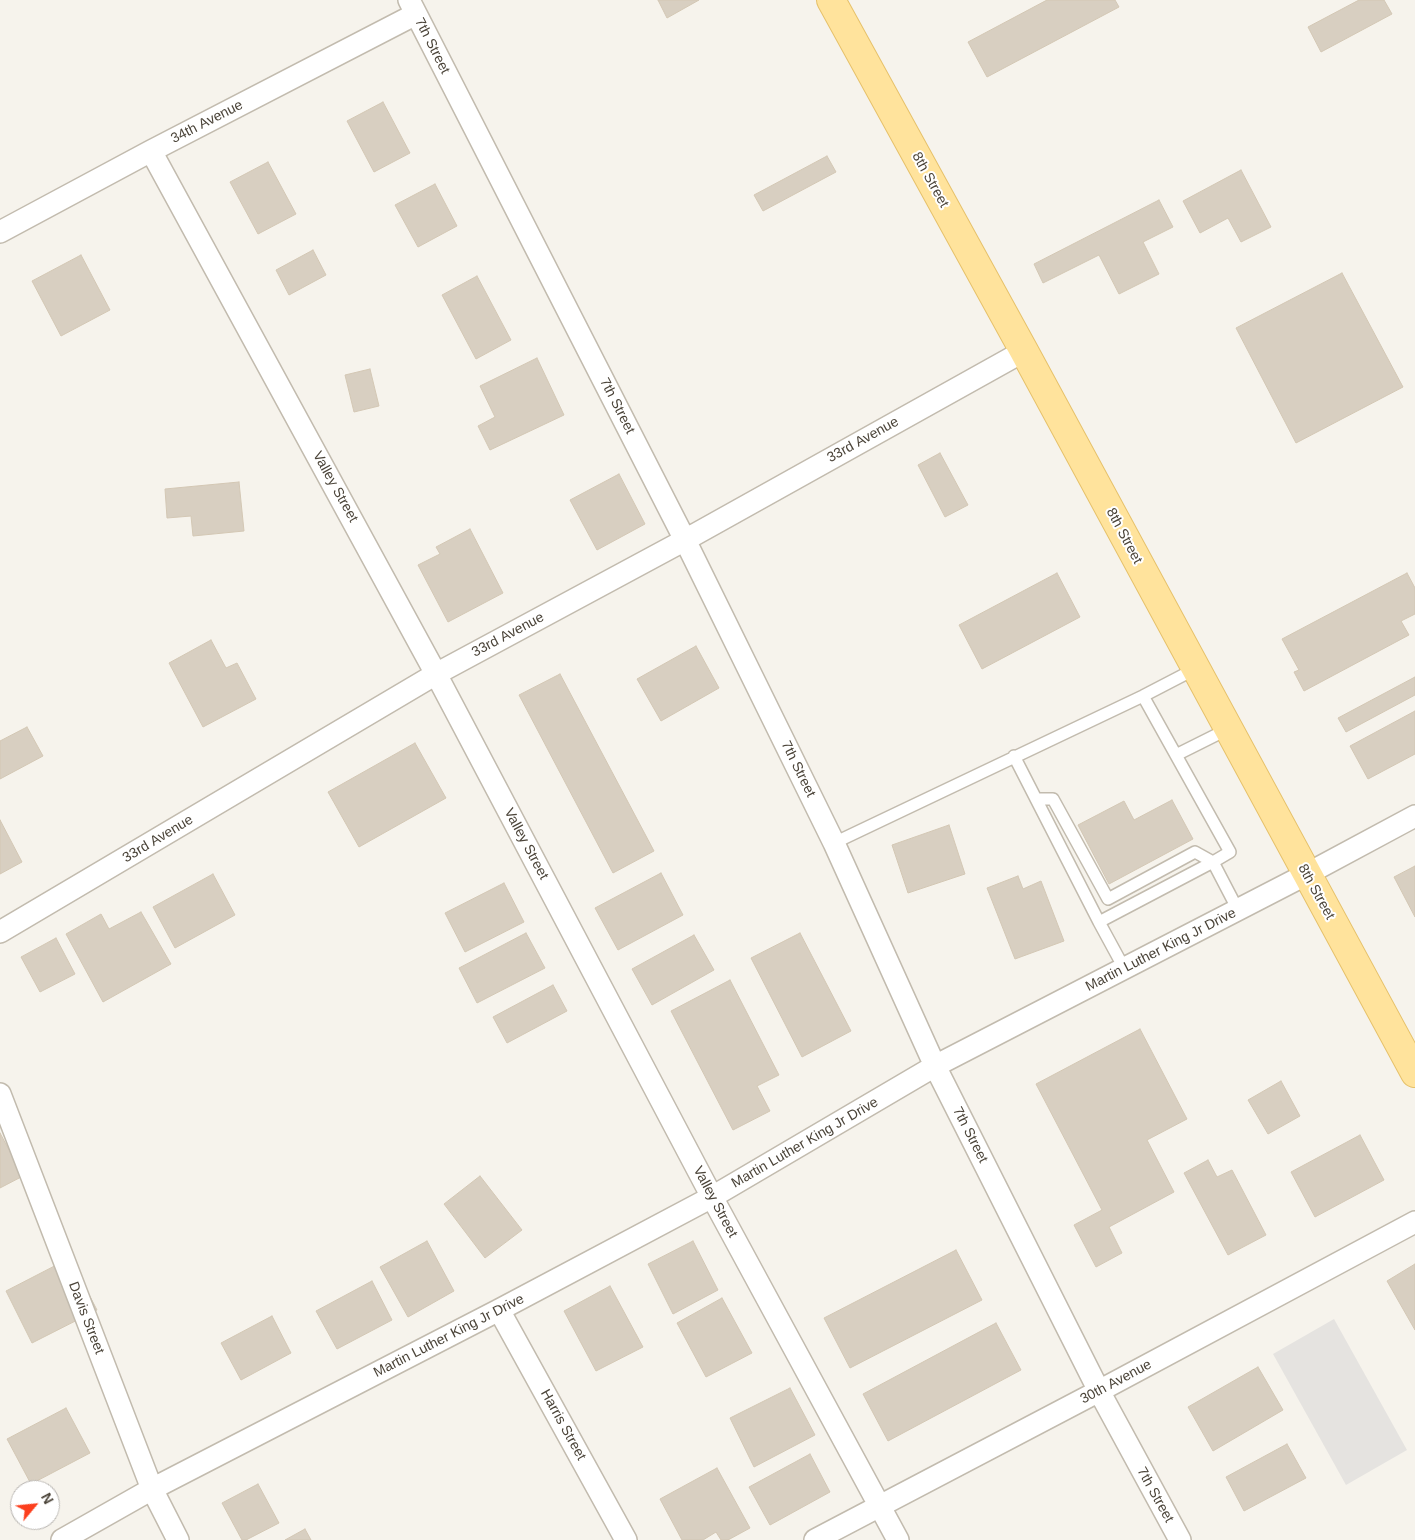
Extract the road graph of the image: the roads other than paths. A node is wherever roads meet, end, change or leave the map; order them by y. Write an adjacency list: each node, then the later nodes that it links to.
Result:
1 (831, 0): 5 (main road, 8th Street)
2 (412, 7): 3 (street, 34th Avenue); 6 (street, 7th Street)
3 (151, 151): 4 (street, 34th Avenue); 8 (street, Valley Street)
4 (0, 232)
5 (1024, 351): 6 (street, 33rd Avenue); 7 (main road, 8th Street)
6 (685, 540): 8 (street, 33rd Avenue); 15 (street, 7th Street)
7 (1195, 669): 9 (lane); 10 (main road, 8th Street)
8 (436, 674): 20 (street, 33rd Avenue); 25 (street, Valley Street)
9 (1143, 696): 11 (lane); 12 (lane)
10 (1228, 729): 11 (lane); 17 (main road, 8th Street)
11 (1176, 755): 16 (lane)
12 (1014, 756): 13 (lane); 15 (lane)
13 (1036, 799): 16 (lane); 19 (lane)
14 (1415, 816): 17 (street, Martin Luther King Jr Drive)
15 (834, 843): 22 (street, 7th Street)
16 (1213, 862): 18 (lane); 19 (lane)
17 (1306, 874): 18 (street, Martin Luther King Jr Drive); 23 (main road, 8th Street)
18 (1238, 910): 21 (street, Martin Luther King Jr Drive)
19 (1099, 922): 21 (lane)
20 (0, 932)
21 (1124, 968): 22 (street, Martin Luther King Jr Drive)
22 (935, 1066): 25 (street, Martin Luther King Jr Drive); 28 (street, 7th Street)
23 (1415, 1073)
24 (0, 1094): 29 (street, Davis Street)
25 (712, 1197): 27 (street, Martin Luther King Jr Drive); 30 (street, Valley Street)
26 (1415, 1222): 28 (street, 30th Avenue)
27 (499, 1310): 29 (street, Martin Luther King Jr Drive); 33 (street, Harris Street)
28 (1099, 1391): 30 (street, 30th Avenue); 36 (street, 7th Street)
29 (152, 1490): 31 (street, Martin Luther King Jr Drive); 32 (street, Davis Street)
30 (879, 1506): 34 (street, 30th Avenue); 35 (street, Valley Street)
31 (62, 1540)
32 (178, 1540)
33 (626, 1540)
34 (815, 1540)
35 (898, 1540)
36 (1180, 1540)

